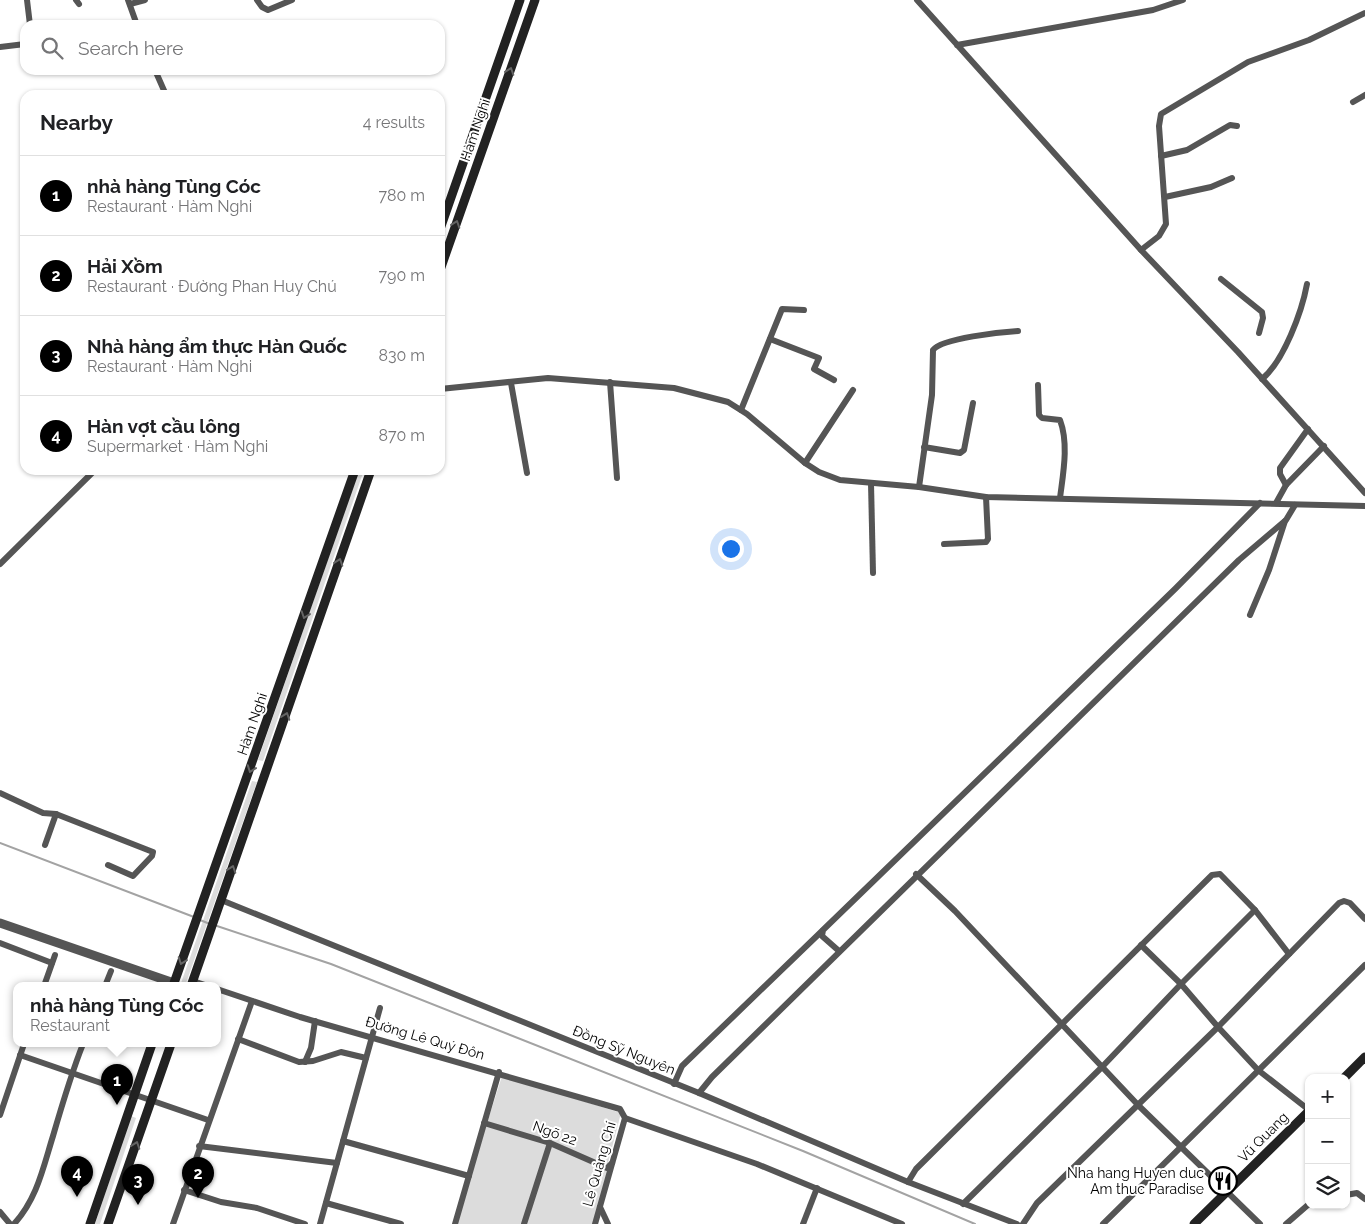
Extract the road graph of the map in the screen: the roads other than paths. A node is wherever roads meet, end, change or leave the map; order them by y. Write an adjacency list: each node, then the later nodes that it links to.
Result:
1 (27, 0): 11 (street)
2 (145, 0): 9 (street)
3 (257, 0): 4 (street)
4 (292, 0)
5 (520, 0): 24 (main road, Hàm Nghi)
6 (535, 0): 26 (main road, Hàm Nghi, one-way to 6)
7 (917, 0): 14 (street)
8 (1183, 0): 14 (street)
9 (129, 2): 12 (street)
10 (1365, 13): 21 (street)
11 (29, 20)
12 (135, 20)
13 (20, 45): 15 (street)
14 (957, 45): 25 (street)
15 (0, 47)
16 (157, 75): 17 (street)
17 (164, 90)
18 (1365, 94): 19 (street)
19 (1353, 102)
20 (1237, 126): 21 (street)
21 (1161, 156): 23 (street)
22 (1232, 178): 23 (street)
23 (1164, 197): 25 (street)
24 (445, 215)
25 (1141, 250): 33 (street)
26 (445, 256)
27 (1221, 278): 31 (street)
28 (1307, 284): 33 (street)
29 (804, 310): 32 (street)
30 (1018, 331): 44 (street)
31 (1259, 334)
32 (770, 339): 34 (street); 41 (street)
33 (1262, 379): 42 (street)
34 (834, 380)
35 (610, 382): 36 (street); 41 (street); 50 (street)
36 (512, 383): 38 (street); 46 (street)
37 (1038, 385): 56 (street)
38 (445, 389)
39 (853, 390): 45 (street)
40 (973, 403): 44 (street)
41 (741, 410): 45 (street)
42 (1308, 429): 43 (street); 52 (street)
43 (1324, 446): 52 (street); 54 (street)
44 (924, 447): 53 (street)
45 (805, 463): 51 (street)
46 (527, 472)
47 (90, 475): 63 (street)
48 (354, 475): 87 (main road, Hàm Nghi, one-way to 87)
49 (368, 475): 71 (main road, Hàm Nghi, one-way to 49)
50 (617, 478)
51 (871, 483): 53 (street); 64 (street)
52 (1286, 485): 58 (street)
53 (919, 487): 55 (street)
54 (1365, 493)
55 (986, 497): 56 (street); 62 (street)
56 (1060, 498): 57 (street)
57 (1260, 503): 58 (street); 75 (street)
58 (1276, 504): 59 (street)
59 (1295, 505): 60 (street); 61 (street)
60 (1365, 506)
61 (1286, 520): 65 (street); 70 (street)
62 (944, 544)
63 (0, 564)
64 (874, 573)
65 (1250, 615)
66 (0, 793): 67 (street)
67 (56, 814): 68 (street); 69 (street)
68 (44, 845)
69 (108, 865)
70 (916, 874): 78 (street); 94 (street)
71 (221, 900): 88 (main road, Hàm Nghi); 111 (street, Đồng Sỹ Nguyên)
72 (1255, 910): 77 (street); 79 (street); 89 (street)
73 (1365, 919): 79 (street)
74 (0, 923): 86 (street)
75 (823, 930): 78 (street); 111 (street)
76 (0, 943): 81 (street)
77 (1142, 945): 89 (street); 94 (street)
78 (839, 951): 112 (street)
79 (1289, 954): 95 (street)
80 (54, 955): 81 (street)
81 (52, 963): 84 (street)
82 (1365, 965): 107 (street)
83 (111, 971): 85 (street)
84 (45, 982)
85 (107, 982)
86 (166, 982)
87 (175, 982)
88 (193, 982)
89 (1181, 984): 95 (street); 106 (street)
90 (221, 990): 91 (street, Đường Lê Quý Đôn)
91 (252, 1001): 93 (street, Đường Lê Quý Đôn); 97 (street)
92 (380, 1008): 96 (street)
93 (315, 1021): 96 (street, Đường Lê Quý Đôn); 105 (street)
94 (1061, 1024): 106 (street); 129 (street)
95 (1218, 1028): 107 (street); 115 (street)
96 (372, 1036): 104 (street); 108 (street, Đường Lê Quý Đôn)
97 (238, 1039): 105 (street); 120 (street)
98 (23, 1047): 102 (street)
99 (82, 1047): 109 (street)
100 (151, 1047): 113 (main road)
101 (170, 1047): 114 (main road)
102 (20, 1055): 109 (street); 118 (street)
103 (1365, 1057): 110 (main road)
104 (366, 1058): 105 (street); 122 (street)
105 (306, 1062)
106 (1102, 1067): 115 (street); 136 (street)
107 (1258, 1070): 116 (street); 125 (street)
108 (499, 1072): 119 (street, Đường Lê Quý Đôn); 121 (street)
109 (71, 1073): 113 (street); 141 (street)
110 (1348, 1074)
111 (674, 1084): 112 (street, Đồng Sỹ Nguyên)
112 (699, 1094): 129 (street, Đồng Sỹ Nguyên)
113 (134, 1095): 114 (street); 142 (main road)
114 (151, 1100): 120 (street); 143 (main road, one-way to 114)
115 (1139, 1106): 125 (street); 155 (street)
116 (1305, 1107)
117 (1305, 1114): 132 (main road, Vũ Quang)
118 (0, 1115)
119 (623, 1116): 126 (street, Lê Quảng Chí); 130 (street, Đường Lê Quý Đôn)
120 (208, 1120): 124 (street)
121 (484, 1124): 123 (street, Ngõ 22); 128 (street)
122 (343, 1141): 127 (street); 128 (street)
123 (550, 1143): 126 (street, Ngõ 22); 149 (street)
124 (199, 1146): 127 (street); 131 (street)
125 (1181, 1148): 132 (street); 156 (street)
126 (613, 1162): 137 (street, Lê Quảng Chí)
127 (337, 1163): 135 (street)
128 (469, 1176): 148 (street)
129 (908, 1182): 136 (street, Đồng Sỹ Nguyên)
130 (817, 1188): 152 (street); 153 (street, Đường Lê Quý Đôn)
131 (184, 1190): 144 (street); 145 (street)
132 (1228, 1191): 157 (main road, Vũ Quang); 158 (street)
133 (1350, 1194): 134 (street)
134 (1365, 1198)
135 (326, 1202): 146 (street); 147 (street)
136 (963, 1204): 154 (street, Đồng Sỹ Nguyên)
137 (600, 1206): 150 (street, Lê Quảng Chí); 151 (street)
138 (1305, 1207): 159 (street)
139 (0, 1212): 140 (street)
140 (10, 1224)
141 (14, 1224)
142 (90, 1224)
143 (108, 1224)
144 (173, 1224)
145 (305, 1224)
146 (320, 1224)
147 (401, 1224)
148 (455, 1224)
149 (524, 1224)
150 (595, 1224)
151 (608, 1224)
152 (803, 1224)
153 (902, 1224)
154 (1017, 1224)
155 (1024, 1224)
156 (1103, 1224)
157 (1194, 1224)
158 (1260, 1224)
159 (1286, 1224)

